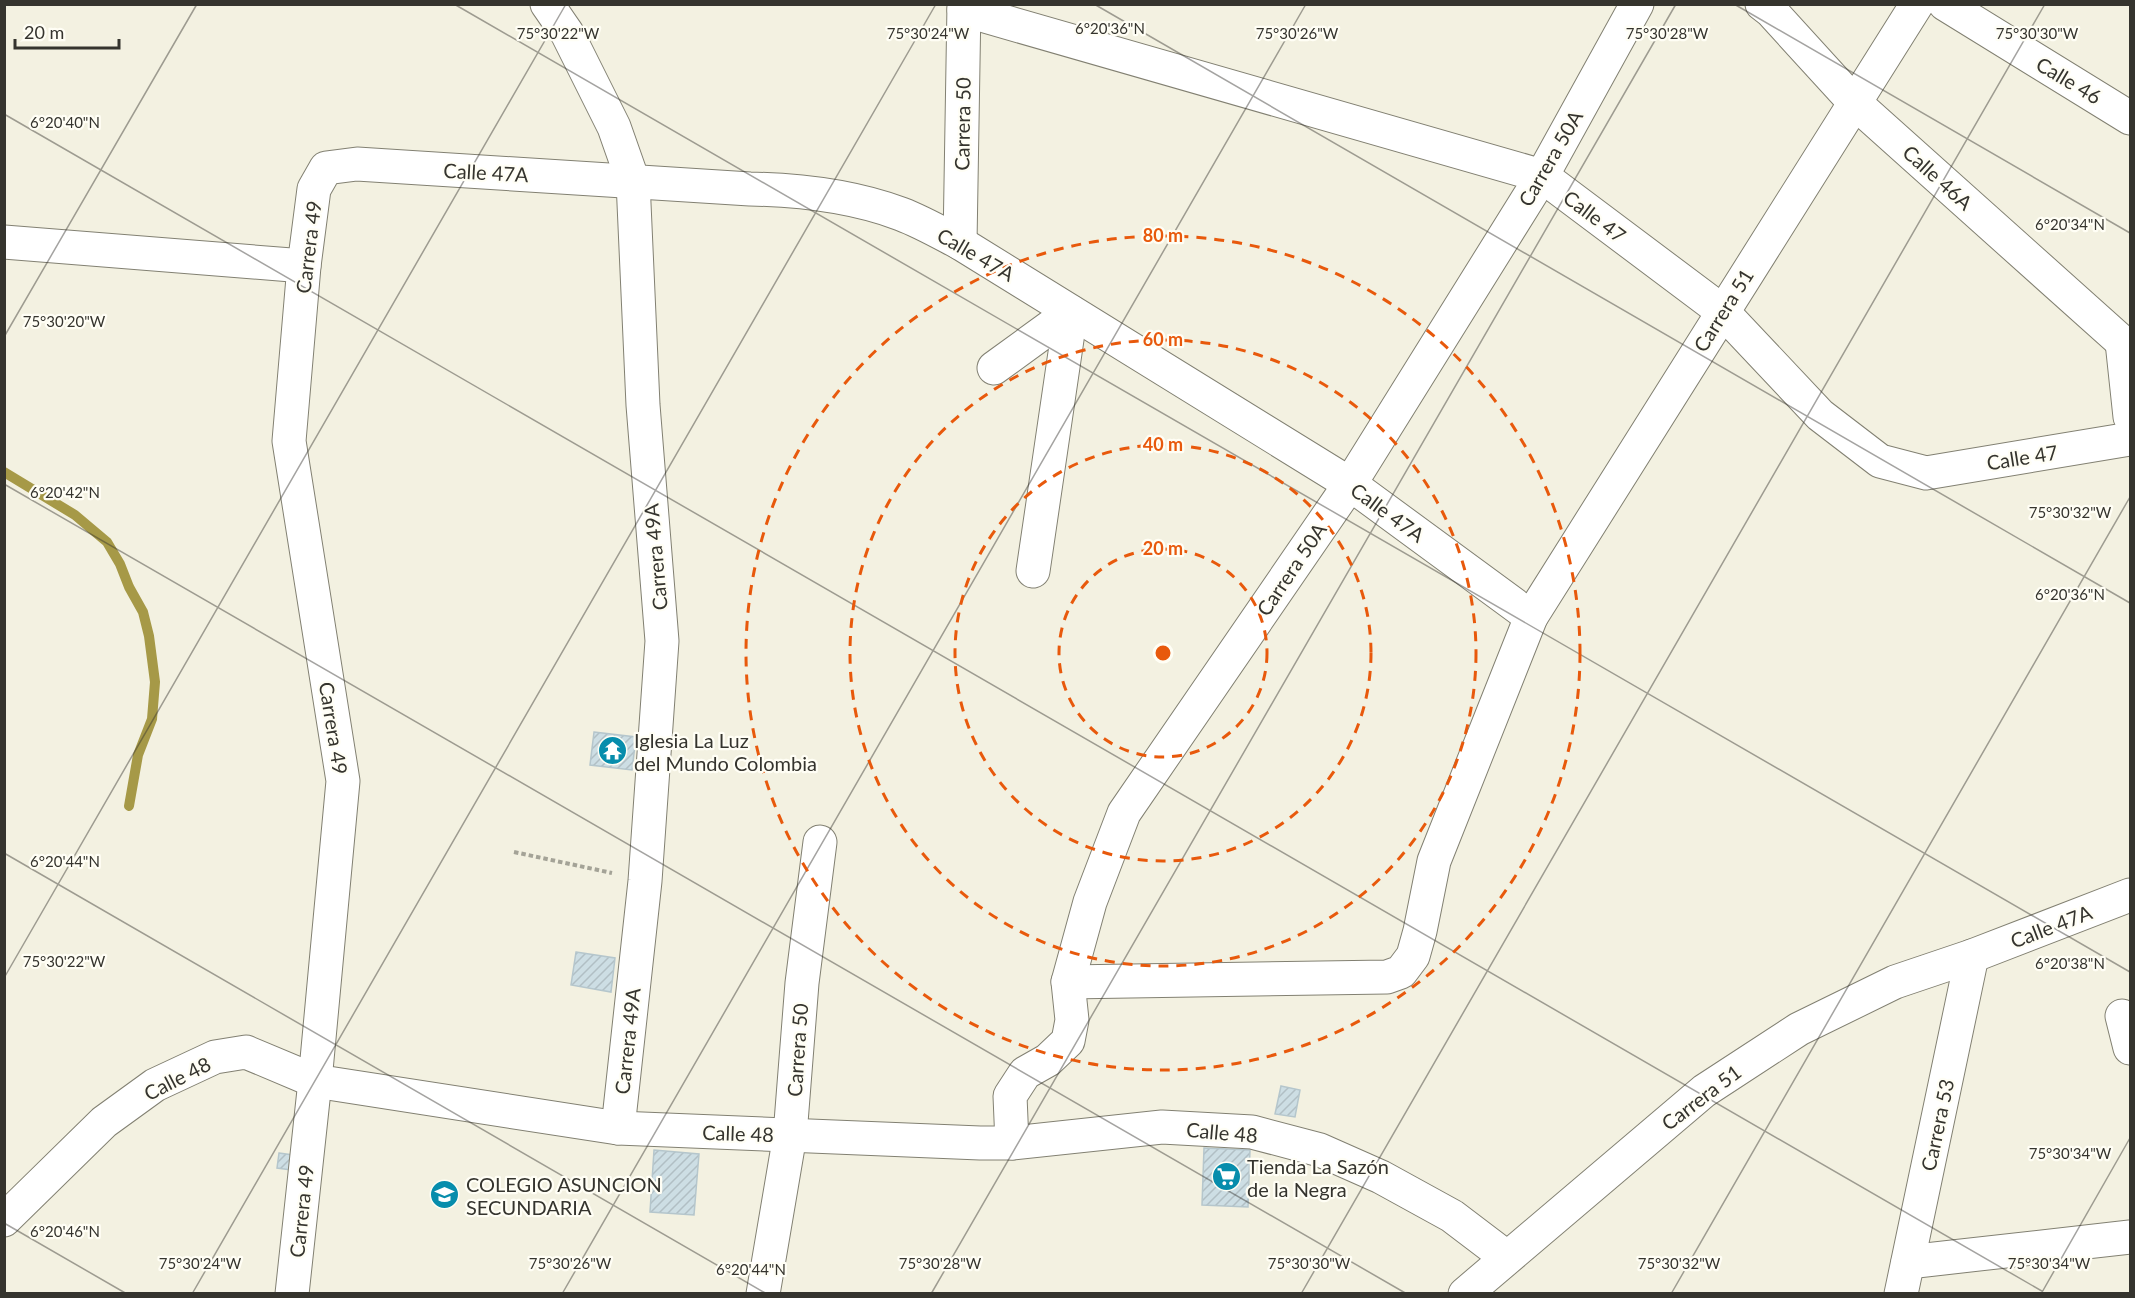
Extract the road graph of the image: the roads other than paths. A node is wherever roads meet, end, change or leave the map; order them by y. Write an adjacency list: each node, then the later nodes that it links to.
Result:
1 (547, 4): 11 (street, Carrera 49A)
2 (1637, 4): 10 (street, Carrera 50A)
3 (1917, 4): 7 (street, Carrera 51)
4 (1945, 4): 8 (street, Calle 46)
5 (964, 7): 10 (street, Calle 47); 13 (street, Carrera 50)
6 (1766, 8): 7 (street, Calle 46A)
7 (1854, 102): 15 (street, Carrera 51); 17 (street, Calle 46A)
8 (2128, 111)
9 (326, 168): 11 (street, Calle 47A); 14 (street, Carrera 49)
10 (1542, 176): 15 (street, Calle 47); 21 (street, Carrera 50A)
11 (633, 181): 13 (street, Calle 47A); 31 (street, Carrera 49A)
12 (4, 242): 14 (street)
13 (960, 243): 16 (street, Calle 47A)
14 (304, 266): 30 (street, Carrera 49)
15 (1722, 311): 20 (street, Calle 47); 23 (street, Carrera 51)
16 (1071, 312): 18 (street); 21 (street, Calle 47A); 22 (street)
17 (2126, 338): 19 (street)
18 (994, 368)
19 (2130, 417)
20 (2130, 439)
21 (1350, 484): 23 (street, Calle 47A); 27 (street, Carrera 50A)
22 (1033, 572)
23 (1531, 617): 27 (street, Carrera 51)
24 (820, 842): 32 (street, Carrera 50)
25 (2130, 896): 26 (street, Calle 47A)
26 (1972, 956): 36 (street, Carrera 51); 37 (street, Carrera 53)
27 (1068, 982): 33 (street, Carrera 50A)
28 (2122, 1016): 29 (street)
29 (2130, 1048)
30 (315, 1081): 31 (street, Calle 48); 34 (street, Calle 48); 38 (street, Carrera 49)
31 (618, 1128): 32 (street, Calle 48)
32 (790, 1135): 33 (street, Calle 48); 39 (street, Carrera 50)
33 (1012, 1143): 36 (street, Calle 48)
34 (4, 1220)
35 (2130, 1237): 37 (street)
36 (1506, 1257): 40 (street, Carrera 51)
37 (1908, 1262): 41 (street, Carrera 53)
38 (292, 1293)
39 (763, 1293)
40 (1465, 1293)
41 (1901, 1293)

